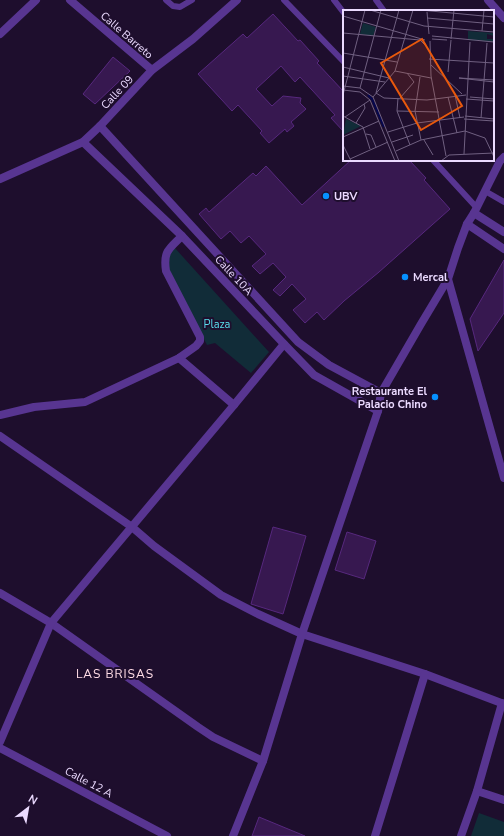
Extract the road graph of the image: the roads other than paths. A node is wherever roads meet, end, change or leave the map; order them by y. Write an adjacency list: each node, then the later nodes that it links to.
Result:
1 (36, 0): 13 (street)
2 (70, 0): 15 (street, Calle Barreto)
3 (166, 0): 4 (lane)
4 (192, 0)
5 (237, 0): 15 (street, Calle 09)
6 (284, 0): 14 (lane)
7 (334, 0): 11 (lane)
8 (376, 0): 10 (lane)
9 (488, 0): 12 (street)
10 (383, 10)
11 (343, 12)
12 (504, 18)
13 (0, 34)
14 (343, 61)
15 (152, 70): 16 (street, Calle 09)
16 (100, 126): 17 (street, Calle 09); 31 (street, Calle 10A)
17 (83, 142): 20 (street, Calle 09); 26 (street, Calle 10A)
18 (503, 159): 21 (street)
19 (434, 161): 23 (lane)
20 (0, 179)
21 (485, 191): 22 (lane); 23 (street)
22 (504, 202)
23 (475, 210): 24 (street); 25 (street)
24 (467, 224): 27 (street); 28 (street)
25 (504, 232)
26 (182, 236): 29 (street, Calle 10A); 30 (street)
27 (504, 250)
28 (448, 279): 31 (street); 36 (street)
29 (284, 344): 32 (street); 33 (street, Calle 10A)
30 (179, 358): 32 (street); 34 (street)
31 (381, 393): 33 (street)
32 (234, 405): 37 (street)
33 (378, 411): 40 (street)
34 (0, 415)
35 (0, 436): 37 (street)
36 (504, 478)
37 (132, 527): 39 (street); 40 (street)
38 (0, 593): 39 (street)
39 (51, 623): 43 (street); 45 (street)
40 (302, 634): 41 (street); 45 (street)
41 (425, 674): 42 (street); 50 (street)
42 (503, 703): 46 (street)
43 (0, 742)
44 (0, 748): 48 (street, Calle 12 A)
45 (263, 761): 49 (street)
46 (477, 791): 47 (street); 51 (street)
47 (504, 800)
48 (167, 836)
49 (233, 836)
50 (375, 836)
51 (461, 836)

